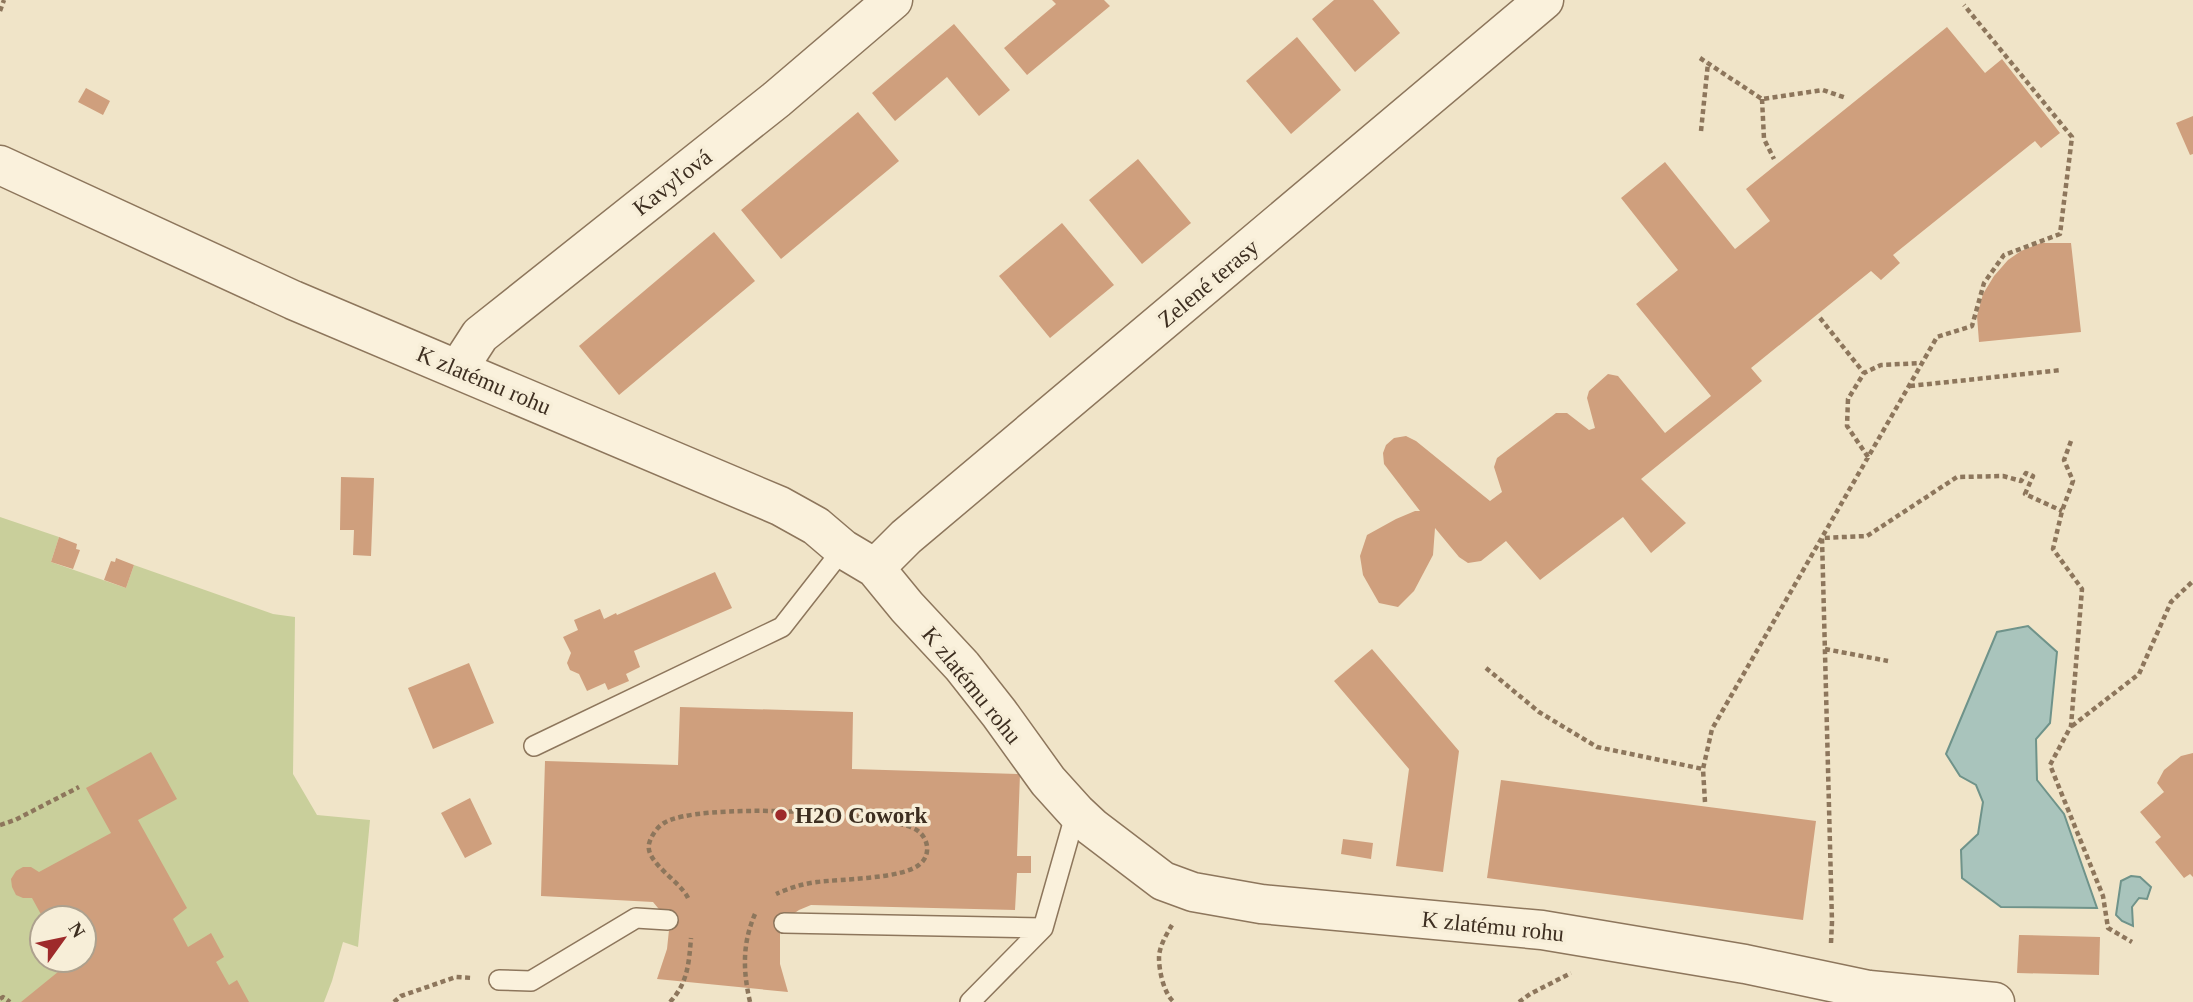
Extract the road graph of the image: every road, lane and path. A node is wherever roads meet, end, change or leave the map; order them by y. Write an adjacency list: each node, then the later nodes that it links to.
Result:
1 (4, 0): 5 (path)
2 (893, 0): 15 (street, Kavyľová)
3 (1544, 0): 23 (street, Zelené terasy)
4 (1964, 5): 14 (path)
5 (0, 11)
6 (1700, 58): 7 (path)
7 (1708, 63): 9 (path); 10 (path)
8 (1846, 98): 9 (path)
9 (1762, 99): 11 (path)
10 (1701, 131)
11 (1774, 159)
12 (0, 164): 15 (street, K zlatému rohu)
13 (1820, 318): 17 (path)
14 (1922, 363): 17 (path); 18 (path)
15 (458, 369): 23 (street, K zlatému rohu)
16 (2062, 370): 18 (path)
17 (1864, 373): 20 (path)
18 (1909, 386): 20 (path)
19 (2071, 441): 21 (path)
20 (1868, 457): 22 (path)
21 (2062, 511): 22 (path); 28 (path)
22 (1822, 538): 25 (path); 30 (path)
23 (859, 559): 29 (lane); 33 (street, K zlatému rohu)
24 (2193, 583): 28 (path)
25 (1825, 649): 26 (path); 45 (path)
26 (1888, 661)
27 (1486, 668): 30 (path)
28 (2071, 726): 43 (path)
29 (534, 746)
30 (1703, 769): 32 (path)
31 (79, 787): 34 (path)
32 (1705, 802)
33 (1076, 813): 41 (lane); 45 (street, K zlatému rohu)
34 (0, 825)
35 (771, 897): 36 (path)
36 (689, 900)
37 (760, 908): 50 (path)
38 (668, 920): 44 (lane)
39 (784, 923): 41 (lane)
40 (691, 928): 49 (path)
41 (1043, 928): 51 (lane)
42 (1165, 937): 52 (path)
43 (2132, 942)
44 (499, 980): 48 (path)
45 (1828, 982): 53 (street, K zlatému rohu)
46 (0, 999): 47 (path)
47 (10, 1002)
48 (394, 1002)
49 (670, 1002)
50 (750, 1002)
51 (970, 1002)
52 (1174, 1002)
53 (1995, 1002)

